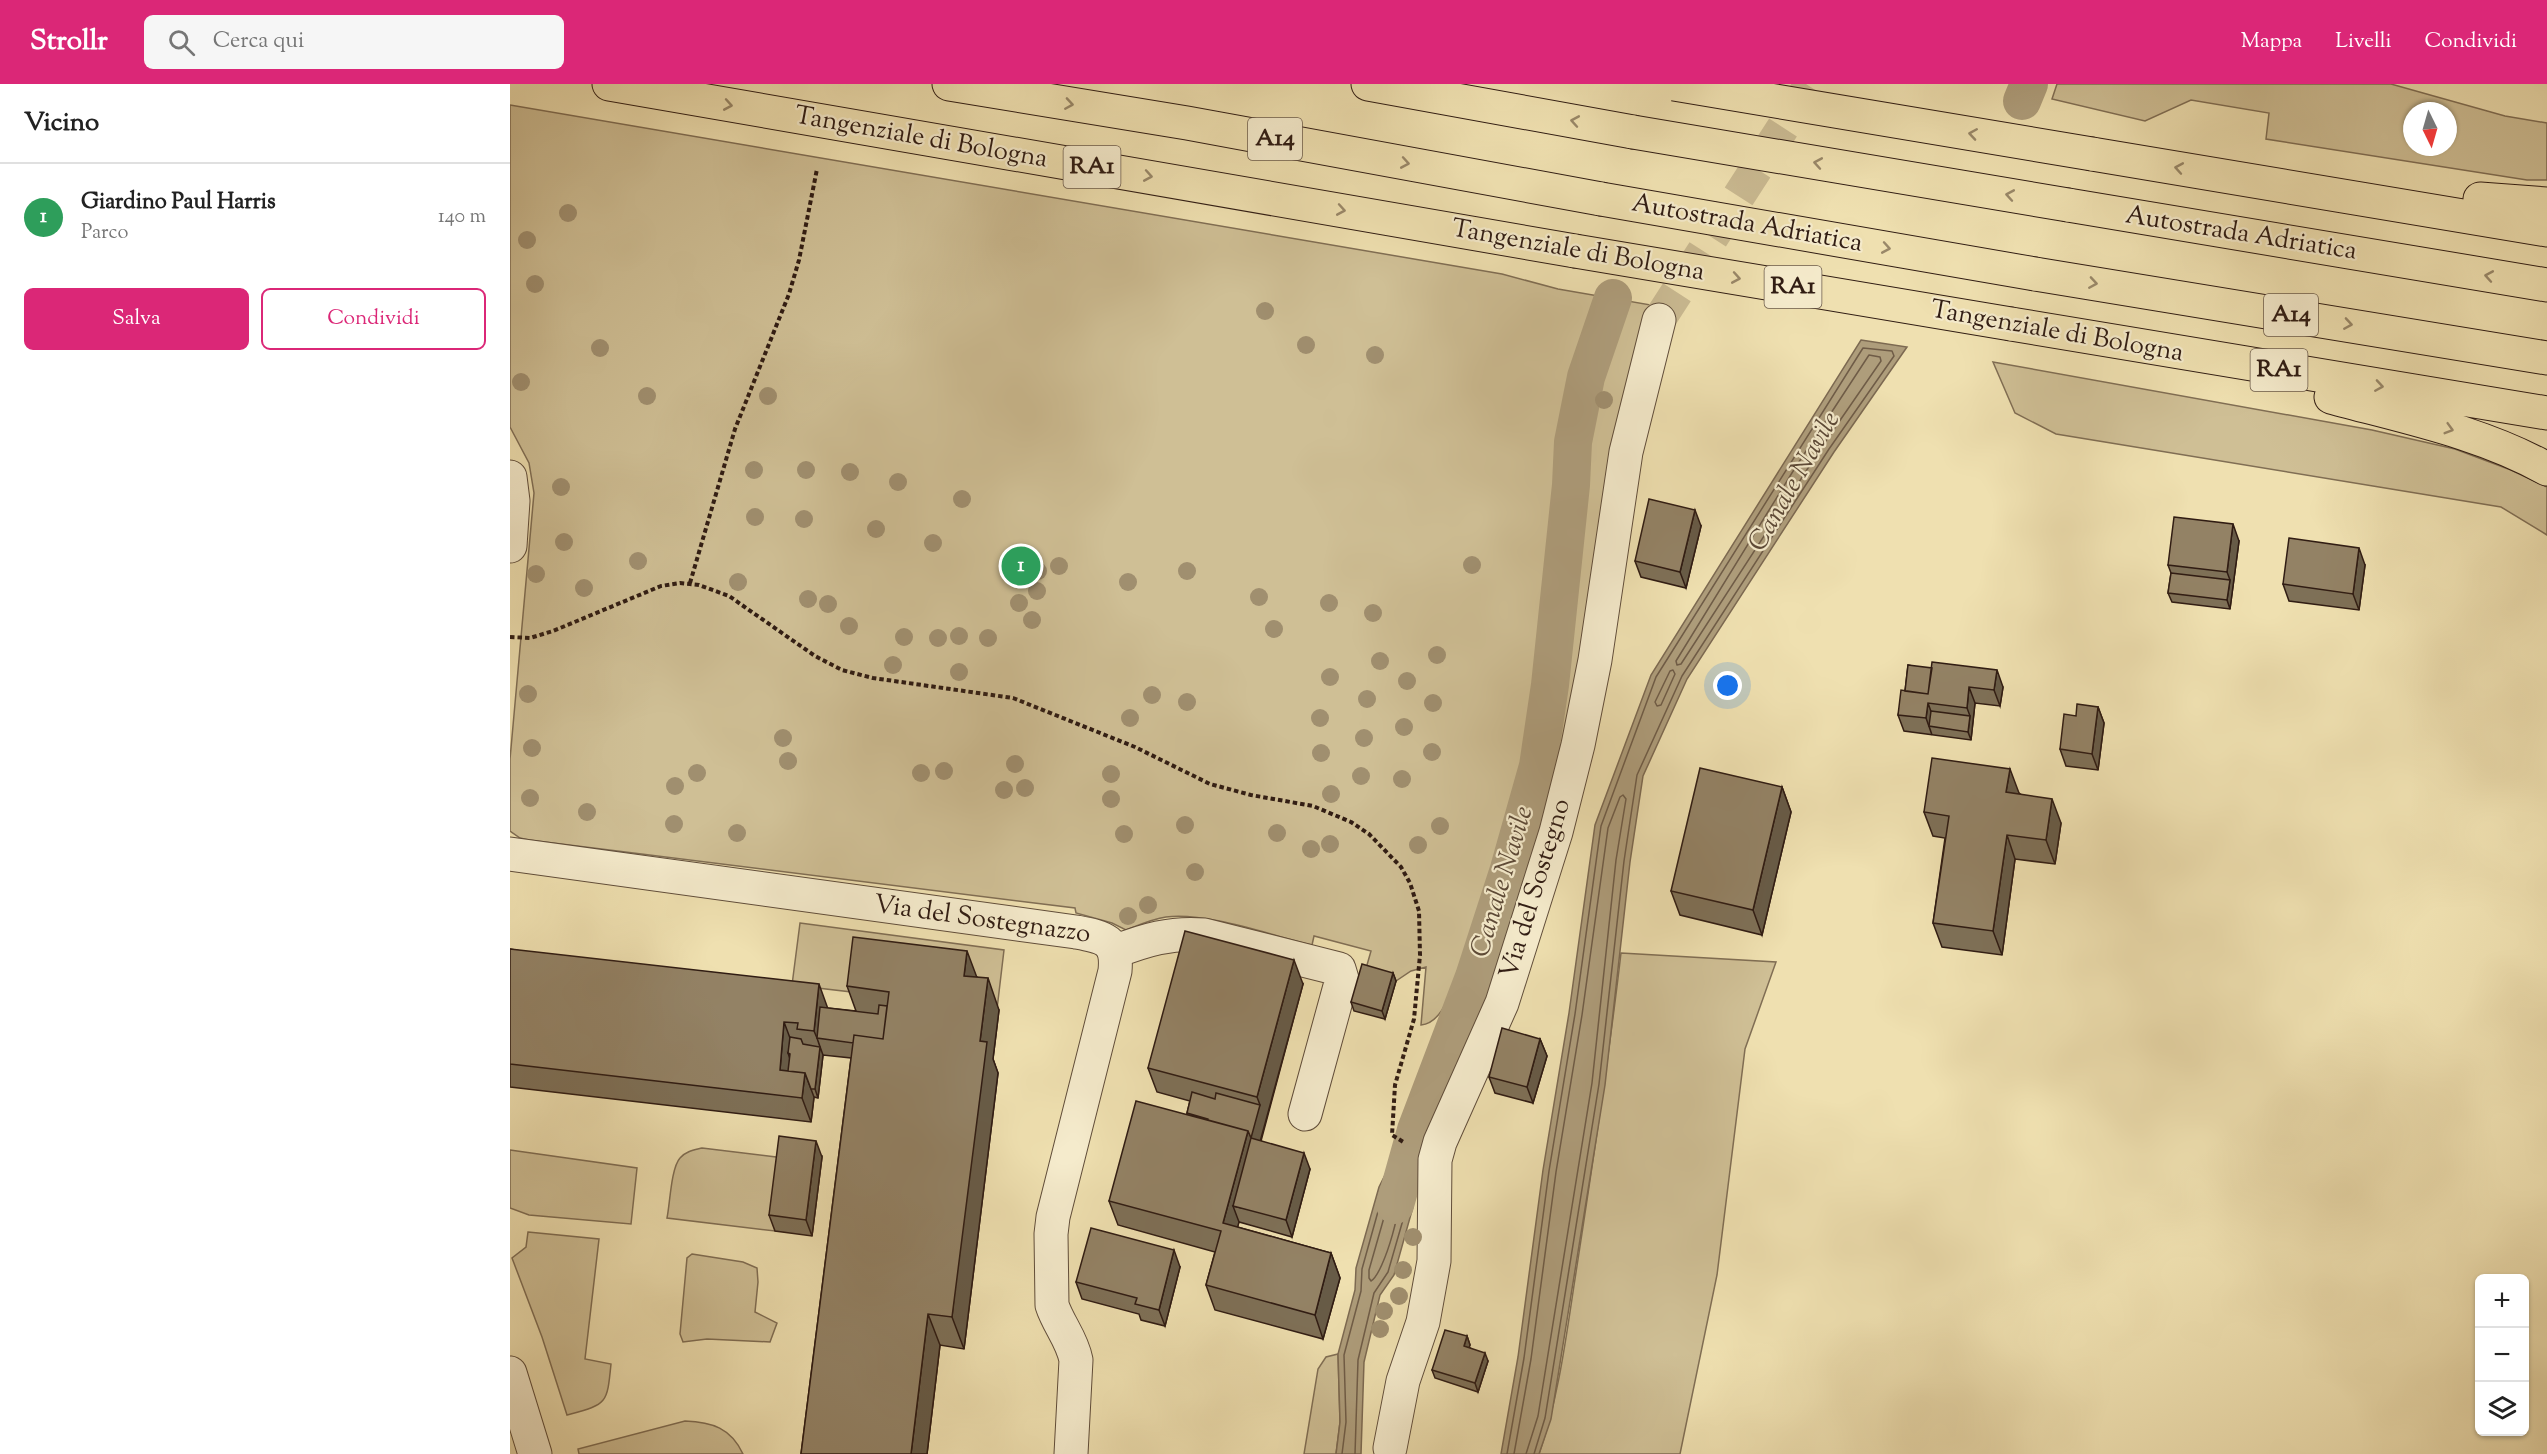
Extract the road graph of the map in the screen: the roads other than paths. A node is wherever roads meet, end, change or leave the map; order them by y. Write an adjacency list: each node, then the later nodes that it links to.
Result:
1 (609, 84): 10 (highway, Tangenziale di Bologna / RA1, one-way to 10, bridge)
2 (949, 84): 11 (highway, Autostrada Adriatica / A14, one-way to 11, bridge)
3 (1368, 84): 8 (highway, Autostrada Adriatica, one-way to 3, bridge)
4 (1674, 84): 5 (highway, one-way to 4, bridge)
5 (2224, 176): 6 (highway); 7 (highway)
6 (2547, 204)
7 (2547, 230)
8 (2547, 285)
9 (1659, 320): 20 (street, Via del Sostegno)
10 (2018, 326): 12 (highway, Tangenziale di Bologna / RA1, one-way to 12); 13 (highway, one-way to 13)
11 (2547, 358)
12 (2547, 413)
13 (2547, 468)
14 (510, 477): 15 (street)
15 (510, 546)
16 (510, 854): 17 (street, Via del Sostegnazzo)
17 (1114, 952): 18 (street); 22 (street, Via del Sostegnazzo)
18 (1305, 1114)
19 (510, 1373): 21 (street)
20 (1390, 1448)
21 (535, 1454)
22 (1071, 1454)

